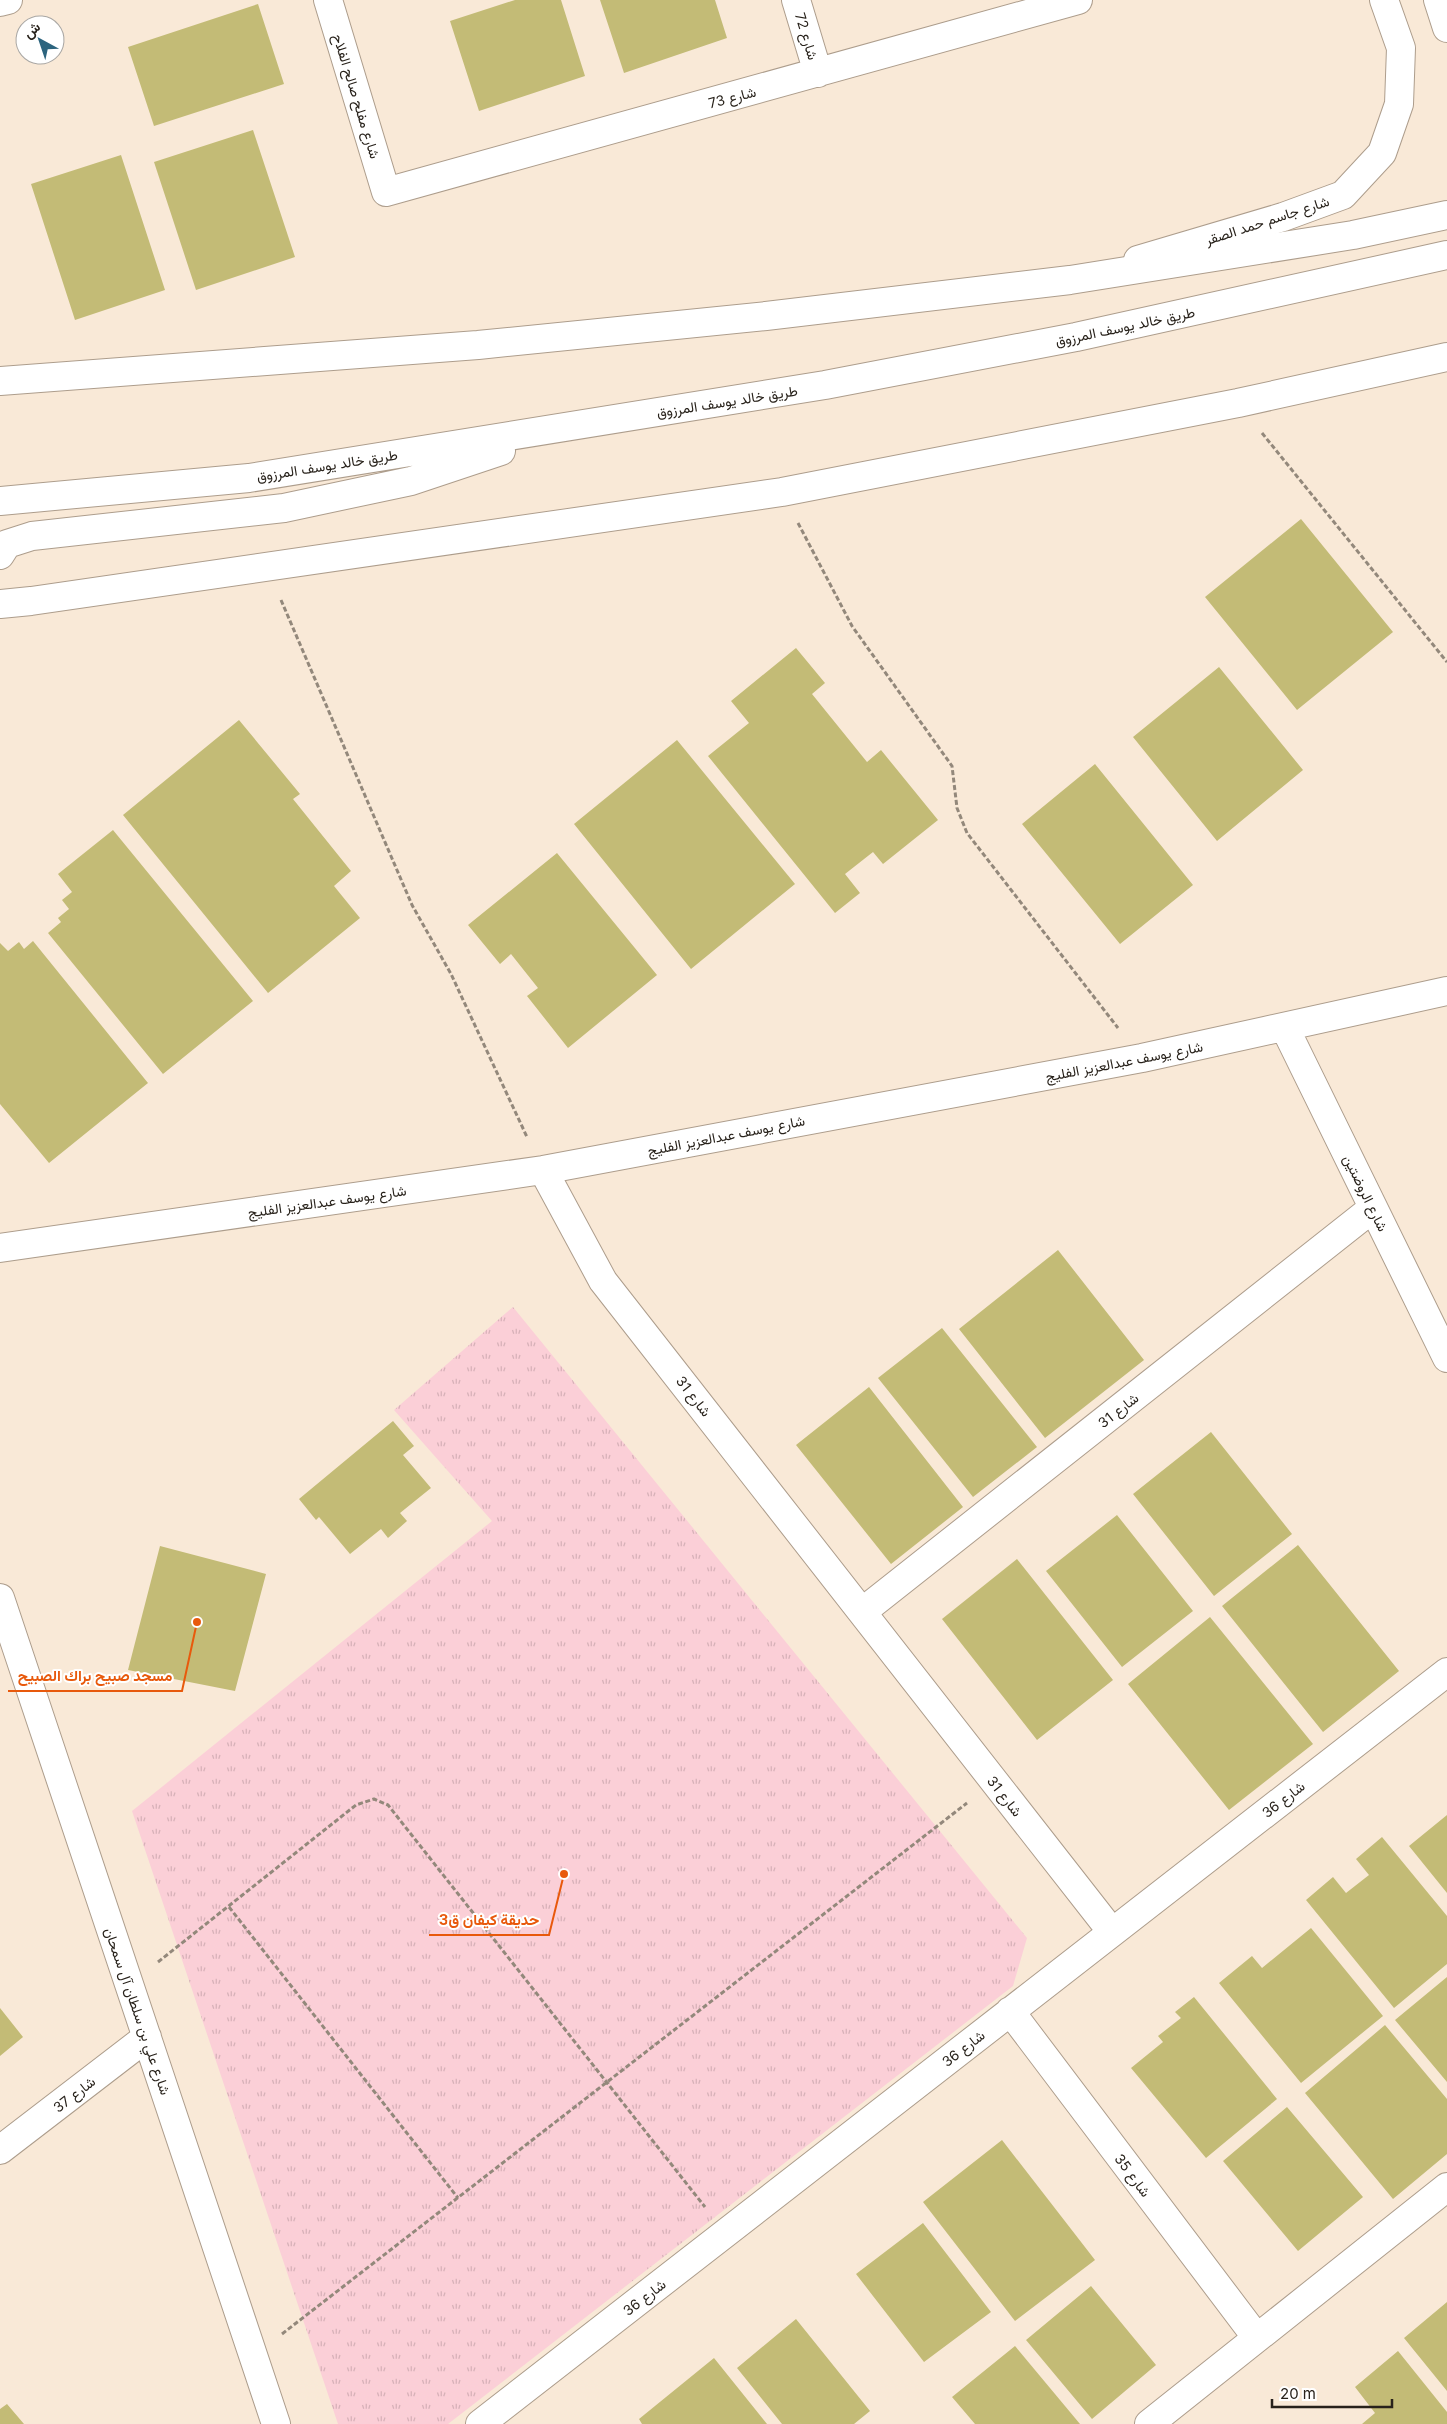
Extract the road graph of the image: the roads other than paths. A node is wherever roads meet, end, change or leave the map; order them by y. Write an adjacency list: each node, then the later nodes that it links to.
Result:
1 (8, 0): 7 (main road)
2 (328, 0): 10 (main road, شارع مفلح صالح الفلاح)
3 (796, 0): 9 (main road, شارع 72)
4 (1078, 0): 9 (main road, شارع 73)
5 (1384, 0): 13 (main road, شارع جاسم حمد الصقر)
6 (1438, 0): 8 (main road)
7 (0, 2)
8 (1447, 28)
9 (818, 73): 10 (main road, شارع 73)
10 (386, 192)
11 (1447, 215): 13 (main road)
12 (1447, 255): 16 (main road, طريق خالد يوسف المرزوق)
13 (1070, 280): 15 (main road)
14 (1447, 357): 20 (main road)
15 (0, 380)
16 (576, 426): 17 (main road, طريق خالد يوسف المرزوق); 18 (main road)
17 (0, 501)
18 (0, 554)
19 (0, 582): 20 (main road)
20 (31, 601): 21 (main road)
21 (0, 604)
22 (1447, 991): 23 (main road, شارع يوسف عبدالعزيز الفليج)
23 (1285, 1028): 24 (main road, شارع يوسف عبدالعزيز الفليج); 25 (main road, شارع الروضتين)
24 (543, 1170): 26 (main road, شارع يوسف عبدالعزيز الفليج); 29 (main road, شارع 31)
25 (1373, 1208): 27 (main road, شارع الروضتين); 29 (main road, شارع 31)
26 (0, 1248)
27 (1447, 1358)
28 (0, 1598): 30 (main road, شارع علي بن سلطان آل سمحان)
29 (862, 1612): 32 (main road, شارع 31)
30 (8, 1650): 34 (main road, شارع علي بن سلطان آل سمحان)
31 (1447, 1672): 32 (main road, شارع 36)
32 (1112, 1932): 33 (main road, شارع 36)
33 (1010, 2011): 37 (main road, شارع 35); 39 (main road, شارع 36)
34 (147, 2037): 35 (main road, شارع 37); 38 (main road, شارع علي بن سلطان آل سمحان)
35 (0, 2150)
36 (1447, 2187): 37 (main road)
37 (1256, 2338): 40 (main road)
38 (276, 2424)
39 (480, 2424)
40 (1149, 2424)

